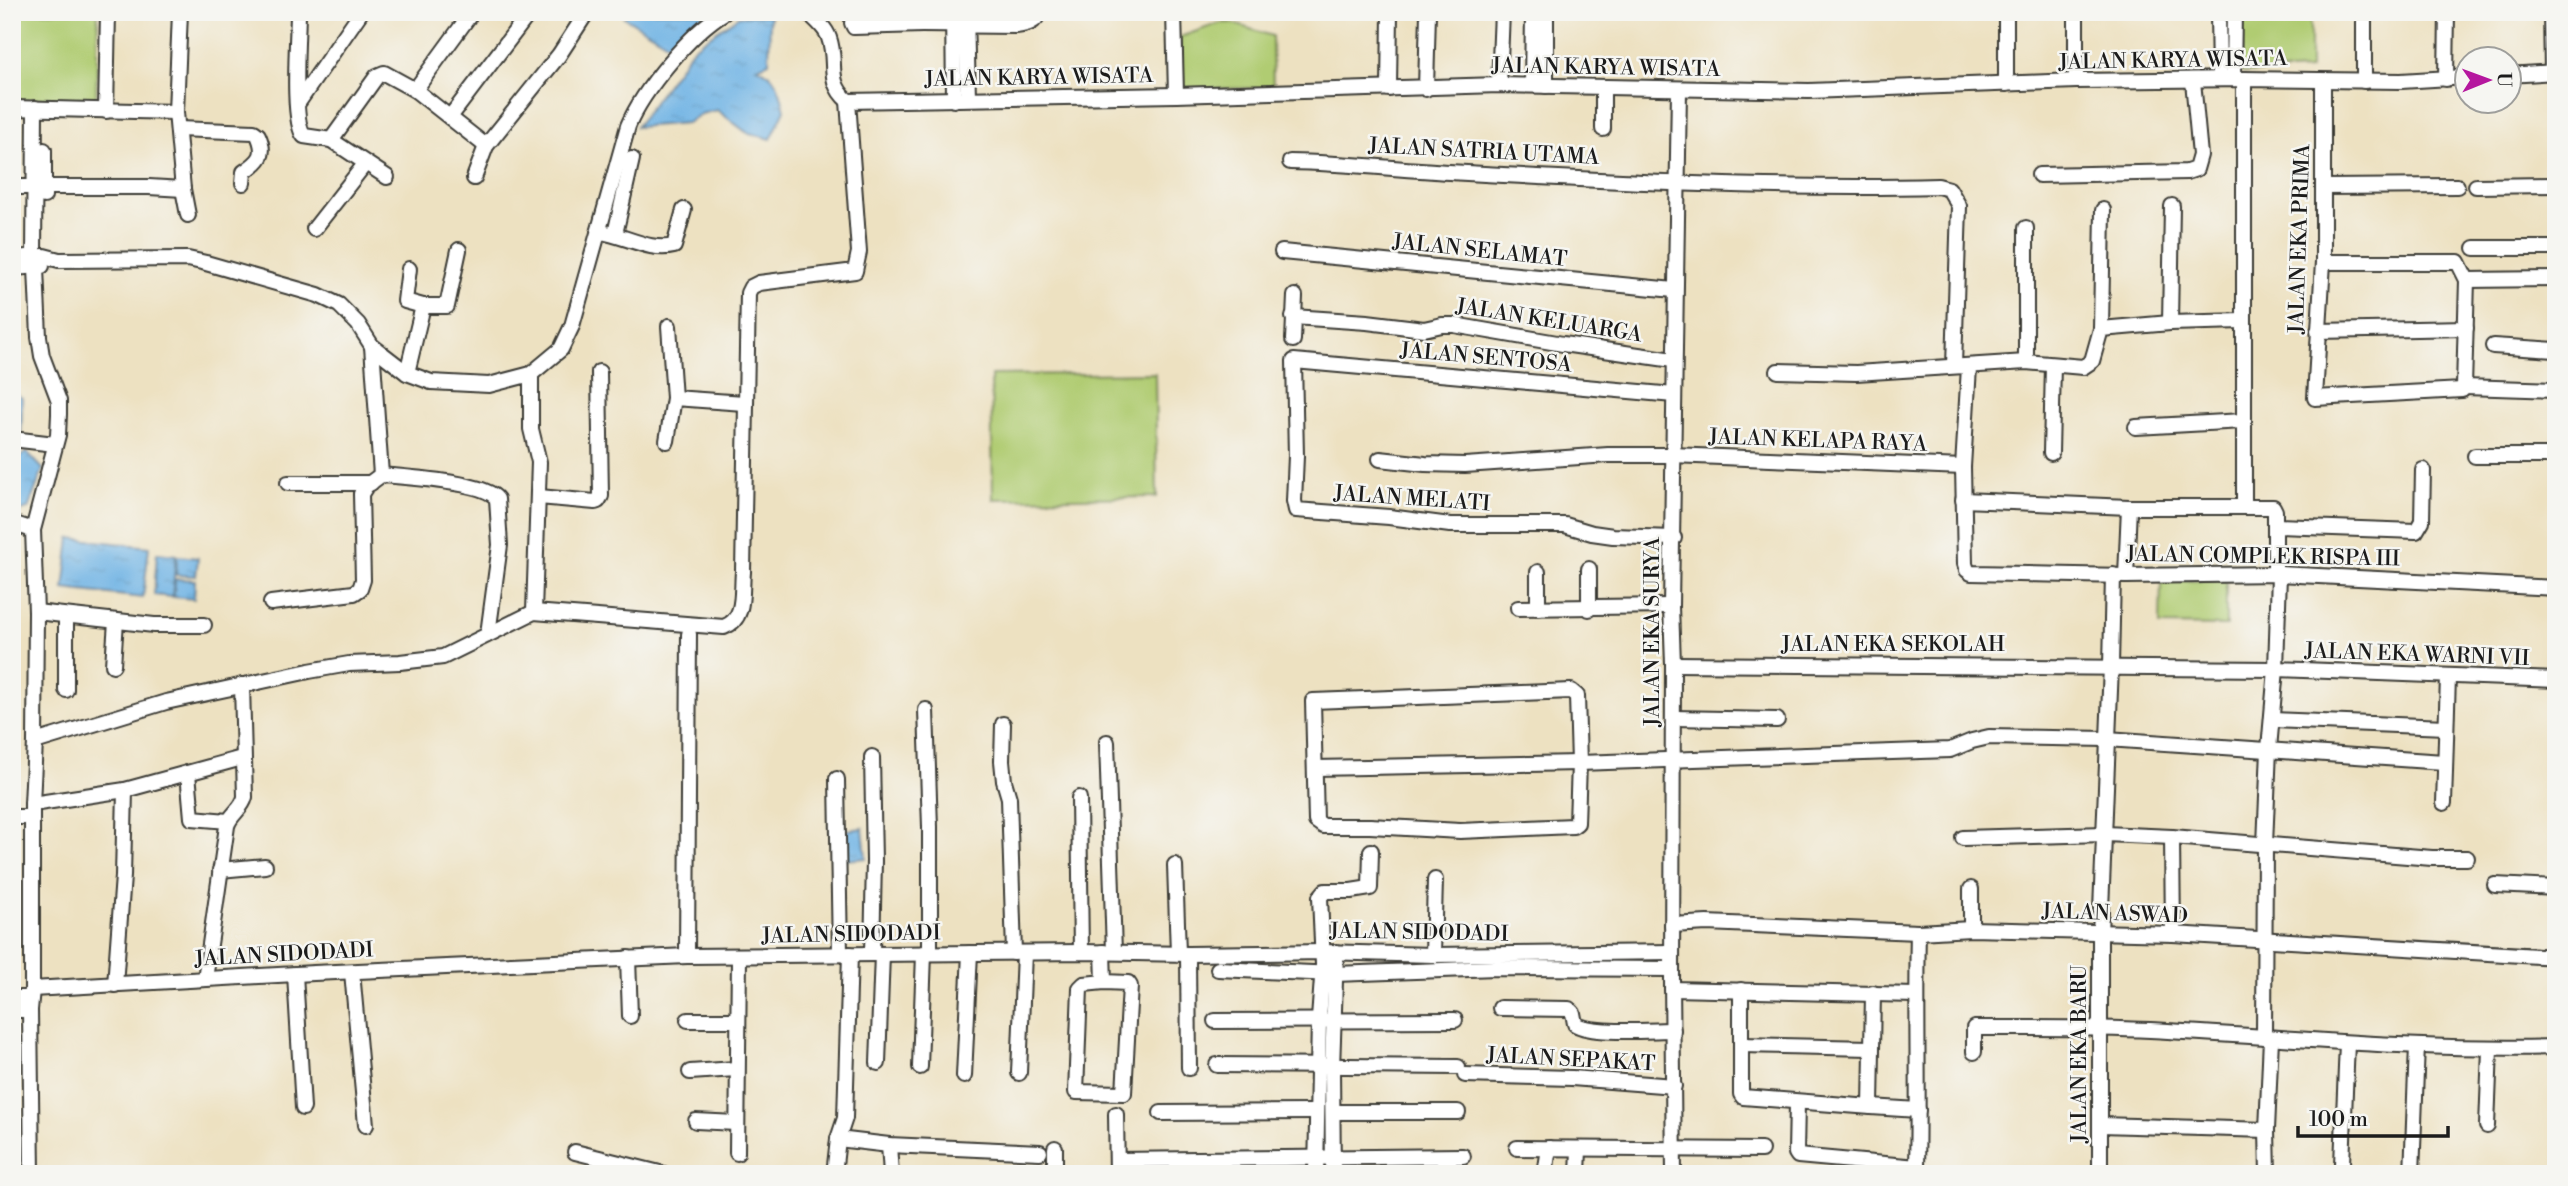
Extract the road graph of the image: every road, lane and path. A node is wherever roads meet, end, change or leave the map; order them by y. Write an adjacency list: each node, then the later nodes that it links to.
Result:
1 (108, 12): 50 (street)
2 (180, 12): 51 (street)
3 (298, 12): 47 (street)
4 (361, 12): 47 (street)
5 (472, 12): 42 (street)
6 (530, 12): 52 (street)
7 (587, 12): 56 (street)
8 (725, 12): 78 (street)
9 (807, 12): 46 (street)
10 (854, 12): 25 (street)
11 (1038, 12): 26 (street)
12 (1174, 12): 44 (street)
13 (1390, 12): 40 (street)
14 (1428, 12): 41 (street)
15 (1503, 12): 37 (street)
16 (1532, 12): 38 (street)
17 (1546, 12): 38 (street)
18 (2006, 12): 36 (street)
19 (2076, 12): 32 (street)
20 (2218, 12): 30 (street)
21 (2234, 12): 30 (street)
22 (2364, 12): 35 (street)
23 (2447, 12): 31 (street)
24 (2550, 12): 27 (street)
25 (924, 19): 26 (street)
26 (960, 19): 45 (street)
27 (2554, 72): 28 (street)
28 (2522, 74)
29 (2452, 78): 31 (street, JALAN KARYA WISATA)
30 (2232, 79): 33 (street, JALAN KARYA WISATA); 34 (street, JALAN KARYA WISATA); 95 (street)
31 (2446, 79): 35 (street, JALAN KARYA WISATA)
32 (2076, 81): 33 (street, JALAN KARYA WISATA); 36 (street, JALAN KARYA WISATA)
33 (2196, 81): 60 (street)
34 (2323, 81): 35 (street, JALAN KARYA WISATA); 69 (street, JALAN EKA PRIMA)
35 (2364, 81)
36 (2006, 84): 43 (street, JALAN KARYA WISATA)
37 (1499, 85): 38 (street, JALAN KARYA WISATA); 41 (street, JALAN KARYA WISATA)
38 (1539, 86): 39 (street, JALAN KARYA WISATA)
39 (1604, 88): 43 (street, JALAN KARYA WISATA); 54 (street)
40 (1389, 89): 41 (street, JALAN KARYA WISATA); 44 (street, JALAN KARYA WISATA)
41 (1426, 89)
42 (415, 90): 52 (street); 55 (street)
43 (1679, 90): 64 (street, JALAN EKA SURYA)
44 (1175, 95): 45 (street, JALAN KARYA WISATA)
45 (961, 99): 46 (street, JALAN KARYA WISATA)
46 (848, 101): 118 (street)
47 (297, 104): 55 (street)
48 (12, 108): 49 (street)
49 (40, 109): 50 (street); 70 (street)
50 (106, 111): 51 (street)
51 (176, 112): 53 (street)
52 (450, 117): 56 (street)
53 (178, 129): 63 (street); 71 (street)
54 (1603, 130)
55 (331, 141): 59 (street)
56 (486, 146): 62 (street)
57 (632, 159): 79 (street)
58 (1290, 162): 64 (street, JALAN SATRIA UTAMA)
59 (365, 164): 61 (street); 77 (street)
60 (2039, 175)
61 (387, 177)
62 (474, 178)
63 (243, 183)
64 (1676, 183): 91 (street, JALAN EKA SURYA); 109 (street, JALAN SATRIA UTAMA)
65 (2556, 185): 67 (street)
66 (2457, 186): 69 (street)
67 (2476, 186)
68 (12, 187): 70 (street)
69 (2323, 187): 86 (street, JALAN EKA PRIMA)
70 (40, 188): 71 (street); 85 (street)
71 (183, 189): 75 (street)
72 (2172, 206): 96 (street)
73 (684, 210): 79 (street)
74 (2103, 210): 99 (street)
75 (188, 215)
76 (2026, 228): 107 (street)
77 (314, 229)
78 (600, 232): 79 (street); 113 (street)
79 (615, 234)
80 (2476, 248): 81 (street)
81 (2556, 248)
82 (459, 250): 93 (street)
83 (1282, 252): 91 (street, JALAN SELAMAT)
84 (12, 258): 85 (street)
85 (38, 260): 87 (street); 102 (street); 123 (street)
86 (2323, 262): 90 (street); 100 (street, JALAN EKA PRIMA)
87 (12, 268)
88 (409, 269): 93 (street)
89 (2556, 279): 90 (street)
90 (2467, 280): 98 (street)
91 (1674, 290): 105 (street, JALAN EKA SURYA)
92 (1295, 296): 94 (street)
93 (422, 306): 112 (street)
94 (1293, 317): 101 (street); 105 (street, JALAN KELUARGA)
95 (2243, 321): 96 (street); 119 (street)
96 (2170, 323): 99 (street)
97 (669, 326): 117 (street)
98 (2466, 328): 100 (street); 114 (street)
99 (2101, 329): 108 (street)
100 (2318, 331): 114 (street, JALAN EKA PRIMA)
101 (1293, 340)
102 (372, 346): 112 (street); 131 (street)
103 (2493, 346): 104 (street)
104 (2556, 350)
105 (1673, 360): 116 (street, JALAN EKA SURYA)
106 (1294, 361): 116 (street, JALAN SENTOSA); 140 (street, JALAN MELATI)
107 (2026, 362): 108 (street); 109 (street)
108 (2053, 365): 124 (street)
109 (1961, 366): 110 (street); 129 (street)
110 (1778, 371)
111 (599, 372): 133 (street)
112 (407, 373): 113 (street)
113 (531, 374): 133 (street)
114 (2464, 387): 115 (street)
115 (2556, 390)
116 (1674, 395): 125 (street, JALAN EKA SURYA)
117 (674, 398): 118 (street); 122 (street)
118 (744, 403): 152 (street)
119 (2243, 421): 120 (street); 135 (street)
120 (2136, 427)
121 (12, 439): 123 (street)
122 (667, 441)
123 (55, 444): 139 (street)
124 (2051, 453)
125 (1672, 455): 128 (street, JALAN KELAPA RAYA); 129 (street, JALAN KELAPA RAYA); 140 (street, JALAN EKA SURYA)
126 (2475, 456): 127 (street)
127 (2556, 456)
128 (1380, 458)
129 (1963, 467): 134 (street)
130 (2423, 470): 138 (street)
131 (376, 479): 132 (street); 146 (street); 157 (street)
132 (288, 483)
133 (539, 498): 152 (street)
134 (1963, 500): 136 (street); 144 (street, JALAN COMPLEK RISPA III)
135 (2244, 505): 136 (street); 138 (street)
136 (2129, 508): 144 (street, JALAN EKA BARU)
137 (12, 523): 139 (street)
138 (2275, 526): 143 (street)
139 (33, 530): 151 (street)
140 (1674, 538): 147 (street, JALAN EKA SURYA)
141 (1589, 569): 150 (street)
142 (1538, 572): 149 (street)
143 (2277, 574): 144 (street, JALAN COMPLEK RISPA III); 145 (street, JALAN COMPLEK RISPA III); 161 (street)
144 (2120, 576): 160 (street, JALAN EKA BARU)
145 (2556, 588)
146 (271, 603)
147 (1671, 607): 150 (street); 158 (street, JALAN EKA SURYA)
148 (1518, 608): 149 (street)
149 (1538, 608): 150 (street)
150 (1589, 609)
151 (36, 612): 153 (street); 173 (street)
152 (534, 612): 157 (street)
153 (66, 617): 154 (street); 165 (street)
154 (116, 621): 155 (street); 159 (street)
155 (205, 625)
156 (689, 634): 221 (street)
157 (488, 635): 164 (street)
158 (1673, 664): 160 (street, JALAN EKA SEKOLAH); 167 (street, JALAN EKA SURYA)
159 (113, 665)
160 (2111, 666): 161 (street, JALAN EKA SEKOLAH); 172 (street, JALAN EKA BARU)
161 (2276, 669): 162 (street, JALAN EKA WARNI VII); 169 (street)
162 (2448, 677): 163 (street, JALAN EKA WARNI VII); 171 (street)
163 (2556, 680)
164 (242, 685): 173 (street); 177 (street)
165 (66, 690)
166 (926, 710): 215 (street)
167 (1673, 718): 168 (street); 178 (street, JALAN EKA SURYA)
168 (1777, 720)
169 (2273, 720): 171 (street); 175 (street)
170 (1003, 724): 217 (street)
171 (2446, 727): 179 (street)
172 (2107, 739): 175 (street); 178 (street); 191 (street, JALAN EKA BARU)
173 (35, 742): 188 (street)
174 (1107, 742): 211 (street)
175 (2269, 748): 179 (street); 194 (street)
176 (872, 757): 214 (street)
177 (242, 758): 182 (street); 190 (street)
178 (1674, 760): 180 (street); 204 (street, JALAN EKA SURYA)
179 (2444, 762): 186 (street)
180 (1579, 763): 181 (street); 181 (street); 181 (street)
181 (1315, 768)
182 (188, 773): 184 (street); 190 (street)
183 (837, 779): 218 (street)
184 (125, 790): 188 (street); 232 (street)
185 (1079, 798): 210 (street)
186 (2444, 803)
187 (12, 808): 188 (street)
188 (32, 810): 189 (street); 238 (street)
189 (12, 817)
190 (228, 821): 199 (street)
191 (2105, 834): 192 (street); 193 (street); 207 (street, JALAN EKA BARU)
192 (2172, 837): 194 (street); 208 (street)
193 (1964, 838)
194 (2265, 845): 196 (street); 209 (street)
195 (1371, 851): 212 (street)
196 (2466, 858)
197 (1175, 864): 219 (street)
198 (265, 866): 199 (street)
199 (220, 870): 230 (street)
200 (1435, 880): 220 (street)
201 (2495, 886): 202 (street)
202 (2556, 888)
203 (1970, 889): 205 (street)
204 (1672, 925): 206 (street, JALAN ASWAD); 213 (street, JALAN EKA SURYA)
205 (1971, 929): 206 (street, JALAN ASWAD); 207 (street, JALAN ASWAD)
206 (1918, 932): 236 (street)
207 (2100, 934): 208 (street, JALAN ASWAD); 247 (street, JALAN EKA BARU)
208 (2173, 934): 209 (street, JALAN ASWAD)
209 (2265, 940): 223 (street, JALAN ASWAD); 249 (street)
210 (1082, 952): 211 (street, JALAN SIDODADI); 217 (street, JALAN SIDODADI)
211 (1108, 952): 219 (street, JALAN SIDODADI); 231 (street)
212 (1329, 952): 219 (street, JALAN SIDODADI); 220 (street, JALAN SIDODADI); 228 (street)
213 (1672, 952): 220 (street, JALAN SIDODADI); 226 (street, JALAN EKA SURYA)
214 (877, 953): 215 (street, JALAN SIDODADI); 218 (street, JALAN SIDODADI); 257 (street)
215 (927, 953): 216 (street, JALAN SIDODADI); 259 (street)
216 (970, 953): 217 (street, JALAN SIDODADI); 265 (street)
217 (1019, 953): 264 (street)
218 (845, 954): 222 (street, JALAN SIDODADI); 282 (street)
219 (1183, 954): 260 (street)
220 (1433, 955)
221 (687, 956): 222 (street, JALAN SIDODADI); 224 (street, JALAN SIDODADI)
222 (739, 957): 244 (street)
223 (2556, 957)
224 (628, 958): 227 (street, JALAN SIDODADI); 241 (street)
225 (1218, 969): 228 (street)
226 (1672, 970): 228 (street); 233 (street, JALAN EKA SURYA)
227 (352, 972): 229 (street, JALAN SIDODADI); 278 (street)
228 (1328, 973): 242 (street)
229 (295, 974): 230 (street, JALAN SIDODADI); 269 (street)
230 (205, 979): 232 (street, JALAN SIDODADI)
231 (1104, 982): 231 (street)
232 (115, 985): 238 (street, JALAN SIDODADI)
233 (1672, 989): 234 (street); 248 (street, JALAN EKA SURYA)
234 (1741, 990): 235 (street); 251 (street)
235 (1873, 993): 236 (street); 254 (street)
236 (1916, 995): 270 (street)
237 (12, 998): 238 (street)
238 (31, 999): 240 (street); 301 (street)
239 (1500, 1008): 248 (street)
240 (12, 1010)
241 (630, 1016)
242 (1326, 1019): 245 (street); 246 (street); 261 (street)
243 (688, 1020): 244 (street)
244 (737, 1020): 262 (street)
245 (1455, 1020)
246 (1215, 1021)
247 (2101, 1028): 249 (street); 256 (street); 279 (street, JALAN EKA BARU)
248 (1673, 1030): 266 (street, JALAN EKA SURYA)
249 (2267, 1038): 250 (street); 281 (street)
250 (2347, 1043): 252 (street); 297 (street)
251 (1741, 1045): 254 (street); 267 (street)
252 (2417, 1046): 255 (street); 313 (street)
253 (2556, 1047): 255 (street)
254 (1871, 1048): 268 (street)
255 (2490, 1049): 280 (street)
256 (1974, 1052)
257 (878, 1063)
258 (1217, 1065): 261 (street, JALAN SEPAKAT)
259 (920, 1067)
260 (1189, 1068)
261 (1325, 1068): 266 (street, JALAN SEPAKAT); 271 (street); 272 (street)
262 (736, 1069): 263 (street); 277 (street)
263 (690, 1072)
264 (1018, 1073)
265 (964, 1076)
266 (1674, 1086): 288 (street, JALAN EKA SURYA)
267 (1797, 1103): 268 (street); 299 (street)
268 (1871, 1107): 270 (street)
269 (303, 1108)
270 (1918, 1110): 299 (street)
271 (1317, 1112): 274 (street); 295 (street)
272 (1334, 1112): 273 (street); 296 (street)
273 (1458, 1112)
274 (1161, 1113)
275 (1116, 1114): 298 (street)
276 (696, 1121): 277 (street)
277 (736, 1123): 292 (street)
278 (366, 1125)
279 (2101, 1125): 281 (street); 311 (street, JALAN EKA BARU)
280 (2487, 1126)
281 (2267, 1130): 312 (street)
282 (838, 1139): 283 (street); 302 (street)
283 (889, 1145): 291 (street); 303 (street)
284 (1055, 1148): 304 (street)
285 (1517, 1148): 286 (street)
286 (1549, 1149): 287 (street); 308 (street)
287 (1579, 1149): 288 (street); 309 (street)
288 (1674, 1150): 289 (street); 310 (street, JALAN EKA SURYA)
289 (1761, 1150)
290 (575, 1152): 300 (street)
291 (1040, 1152)
292 (737, 1153)
293 (1463, 1156): 294 (street)
294 (1444, 1157): 296 (street); 307 (street)
295 (1316, 1158): 296 (street); 298 (street); 305 (street)
296 (1333, 1158): 306 (street)
297 (2342, 1164)
298 (1117, 1167)
299 (1916, 1170)
300 (657, 1173)
301 (32, 1174)
302 (834, 1174)
303 (891, 1174)
304 (1055, 1174)
305 (1316, 1174)
306 (1333, 1174)
307 (1444, 1174)
308 (1545, 1174)
309 (1578, 1174)
310 (1674, 1174)
311 (2100, 1174)
312 (2268, 1174)
313 (2412, 1174)

